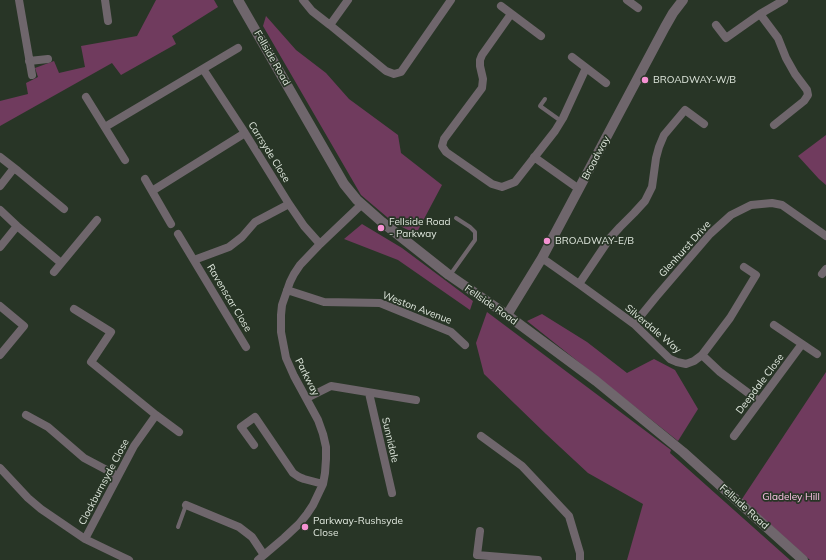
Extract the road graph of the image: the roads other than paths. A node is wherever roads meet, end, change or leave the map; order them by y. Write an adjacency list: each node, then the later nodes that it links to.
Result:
1 (18, 0): 21 (street)
2 (105, 0): 14 (street)
3 (238, 0): 42 (street, Fellside Road)
4 (303, 0): 15 (street)
5 (348, 0): 15 (street)
6 (451, 0): 15 (street)
7 (627, 0): 11 (street)
8 (683, 0): 39 (street, Broadway)
9 (784, 0): 13 (street)
10 (501, 6): 12 (street)
11 (638, 8)
12 (511, 14): 17 (street); 34 (street)
13 (760, 14): 16 (street); 30 (street)
14 (108, 21)
15 (330, 25)
16 (716, 25)
17 (541, 36)
18 (238, 48): 23 (street)
19 (572, 57): 22 (street)
20 (48, 59): 21 (street)
21 (29, 61): 24 (street)
22 (586, 68): 25 (street); 28 (street)
23 (203, 69): 31 (street); 32 (street, Carrsyde Close)
24 (32, 75)
25 (606, 83)
26 (86, 97): 31 (street)
27 (545, 99): 28 (lane)
28 (561, 121): 34 (street)
29 (704, 124): 59 (street)
30 (774, 125)
31 (105, 127): 35 (street)
32 (245, 133): 40 (street); 41 (street, Carrsyde Close)
33 (0, 157): 36 (street)
34 (534, 158): 39 (street)
35 (125, 160)
36 (14, 168): 38 (street); 43 (street)
37 (146, 179): 40 (street)
38 (0, 186)
39 (579, 189): 53 (street, Broadway)
40 (152, 191): 47 (street)
41 (289, 204): 51 (street, Carrsyde Close); 54 (street, Ravenscar Close)
42 (362, 204): 51 (street, Parkway); 58 (street, Fellside Road)
43 (64, 209)
44 (0, 210): 48 (street)
45 (456, 218): 58 (lane)
46 (97, 220): 55 (street)
47 (170, 224)
48 (17, 226): 52 (street); 55 (street)
49 (178, 234): 54 (street, Ravenscar Close)
50 (826, 236): 64 (street, Glenhurst Drive)
51 (320, 244): 60 (street, Parkway)
52 (0, 247)
53 (542, 258): 59 (street, Silverdale Way); 63 (street, Broadway)
54 (194, 260): 68 (street, Ravenscar Close)
55 (61, 263): 57 (street)
56 (744, 267): 71 (street, Silverdale Way)
57 (54, 272)
58 (449, 275): 63 (street, Fellside Road)
59 (579, 284): 64 (street, Silverdale Way)
60 (287, 290): 67 (street, Weston Avenue); 73 (street, Parkway)
61 (0, 306): 70 (street)
62 (74, 309): 77 (street)
63 (507, 315): 94 (street, Fellside Road)
64 (634, 324): 71 (street, Silverdale Way)
65 (774, 325): 66 (street)
66 (802, 344): 69 (street); 75 (street, Deepdale Close)
67 (465, 345)
68 (246, 346)
69 (817, 354)
70 (0, 355)
71 (702, 355): 75 (street)
72 (369, 393): 73 (street); 74 (street); 85 (street, Sunnidale)
73 (307, 398): 84 (street, Parkway)
74 (416, 400)
75 (759, 401): 80 (street, Deepdale Close)
76 (26, 415): 83 (street)
77 (156, 415): 78 (street); 83 (street, Clockburnsyde Close)
78 (179, 432)
79 (481, 436): 93 (street)
80 (734, 436)
81 (254, 445): 84 (street)
82 (0, 468): 89 (street)
83 (118, 476): 89 (street, Clockburnsyde Close)
84 (323, 484): 90 (street, Parkway)
85 (392, 493)
86 (186, 505): 87 (lane); 90 (street)
87 (178, 527)
88 (480, 531): 92 (street)
89 (85, 539): 91 (street)
90 (261, 558)
91 (129, 560)
92 (538, 560)
93 (580, 560)
94 (803, 560)

